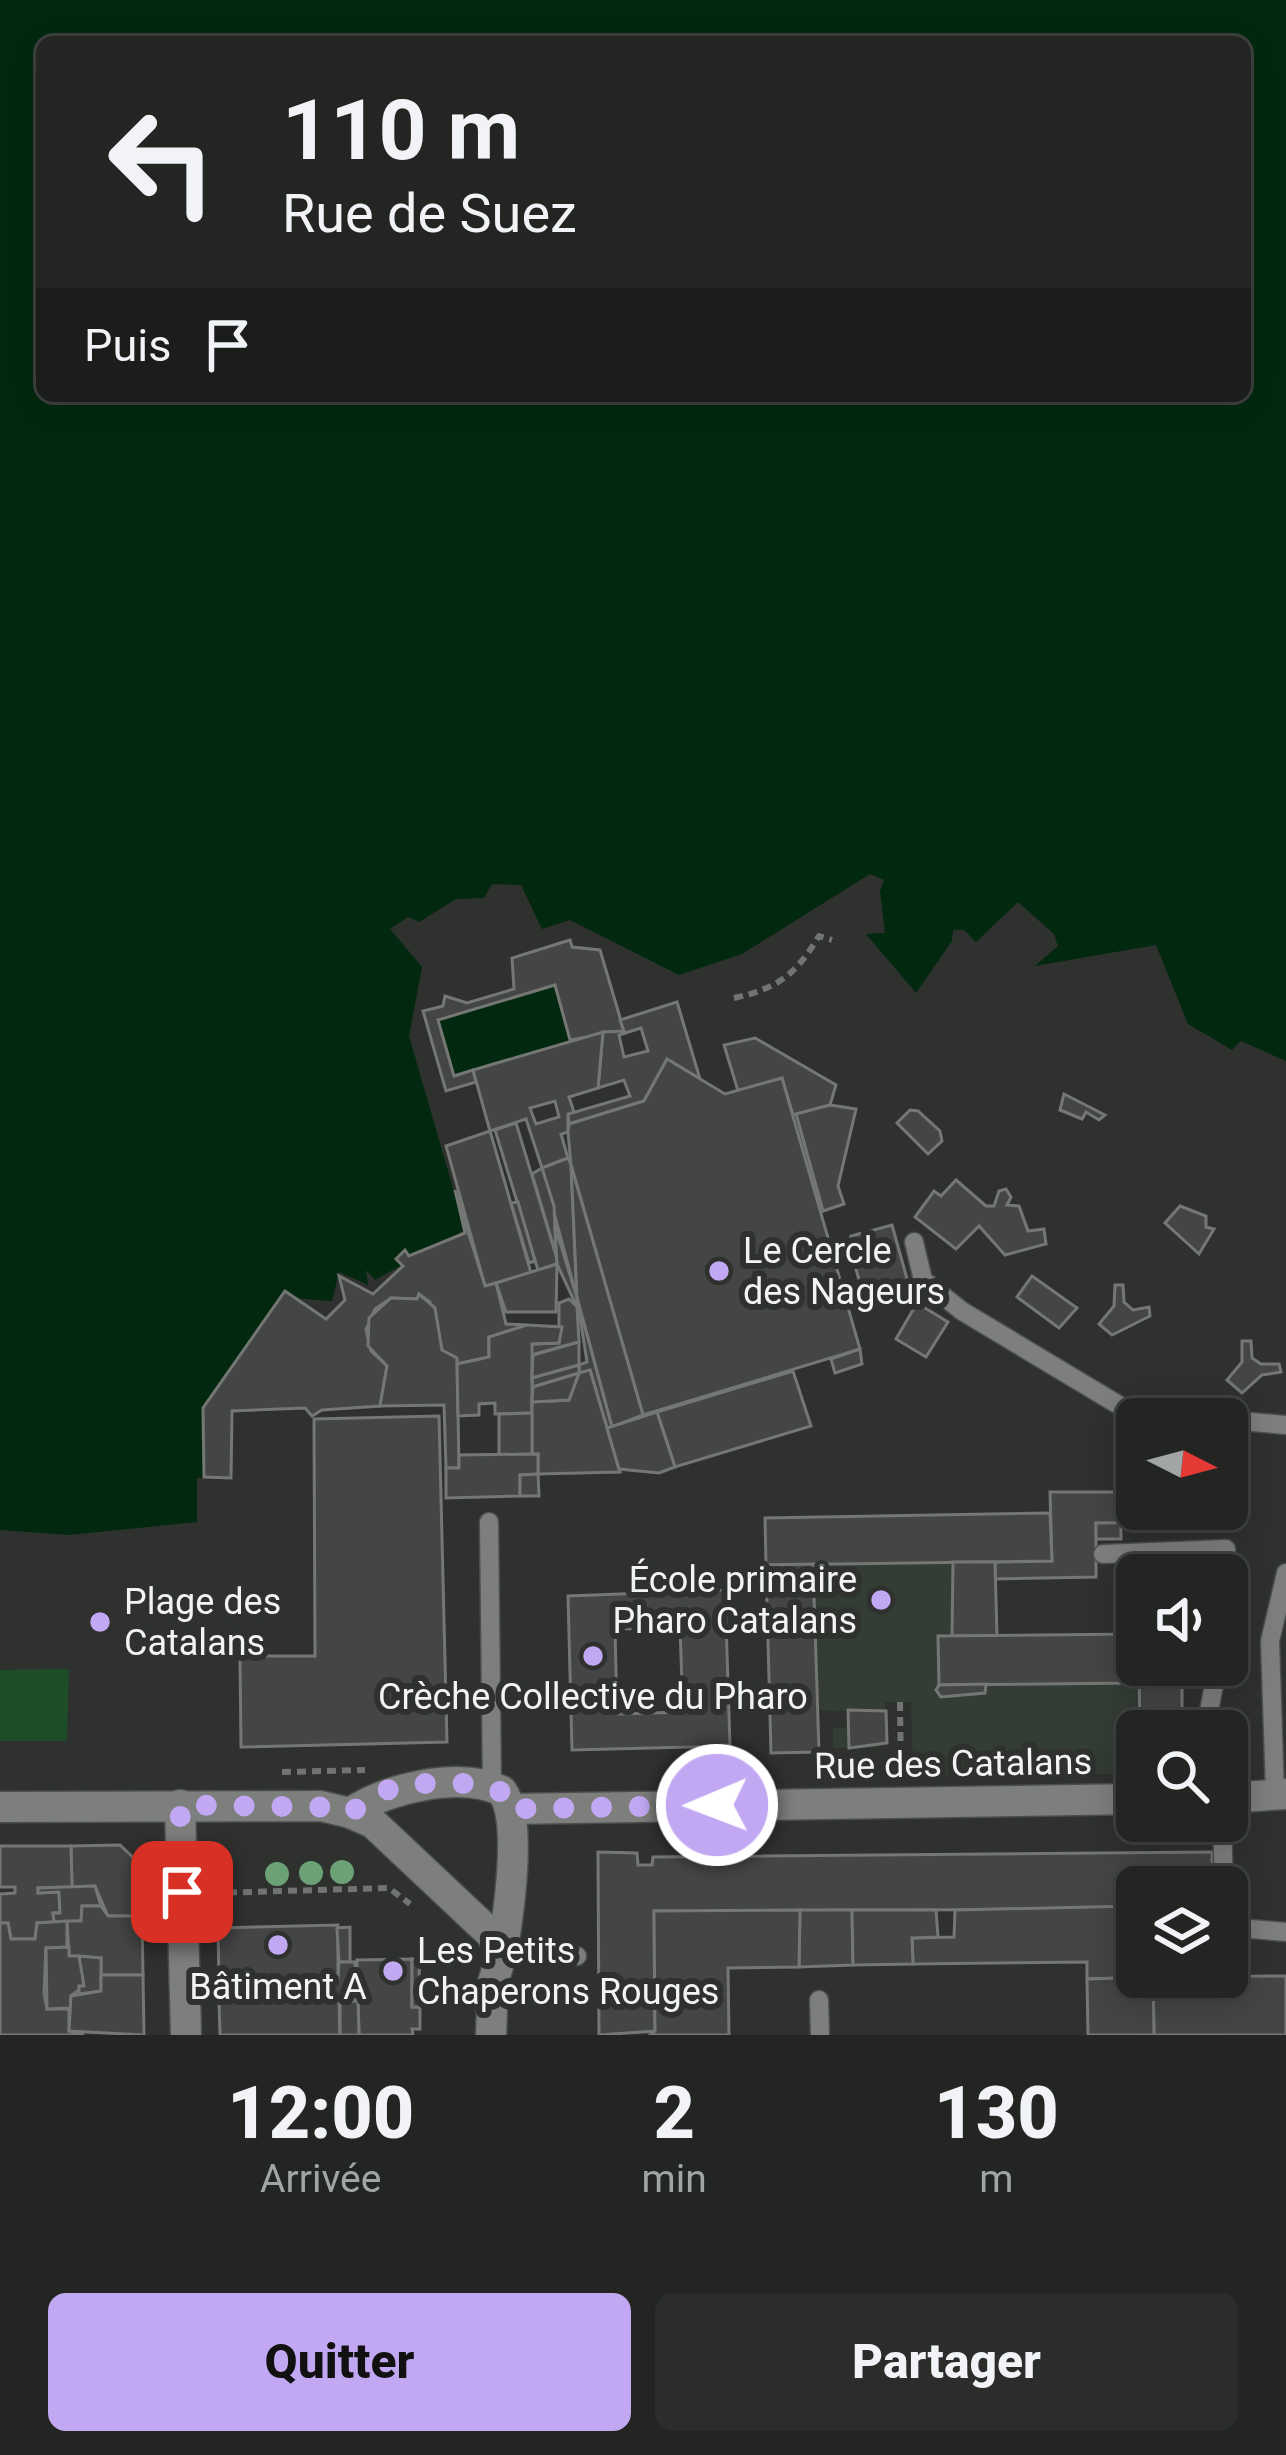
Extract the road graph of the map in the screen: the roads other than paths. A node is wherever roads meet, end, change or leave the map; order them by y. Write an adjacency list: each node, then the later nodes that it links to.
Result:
1 (914, 1242): 2 (lane)
2 (1116, 1403)
3 (1248, 1422): 4 (lane)
4 (1286, 1425)
5 (489, 1522): 13 (lane)
6 (1103, 1554): 7 (lane)
7 (1226, 1554)
8 (1286, 1573): 10 (lane)
9 (1286, 1641): 10 (lane)
10 (1270, 1670): 11 (lane)
11 (1281, 1794): 12 (street)
12 (1248, 1796)
13 (501, 1798): 14 (street, Rue des Catalans); 17 (street, Rue des Catalans); 20 (street)
14 (1116, 1799)
15 (180, 1805): 16 (street); 17 (street); 23 (street)
16 (0, 1807)
17 (350, 1813): 20 (street)
18 (1248, 1929): 19 (lane)
19 (1286, 1932)
20 (502, 1954): 21 (lane); 24 (street)
21 (577, 1956)
22 (820, 2000): 25 (lane)
23 (186, 2035)
24 (491, 2035)
25 (820, 2035)

